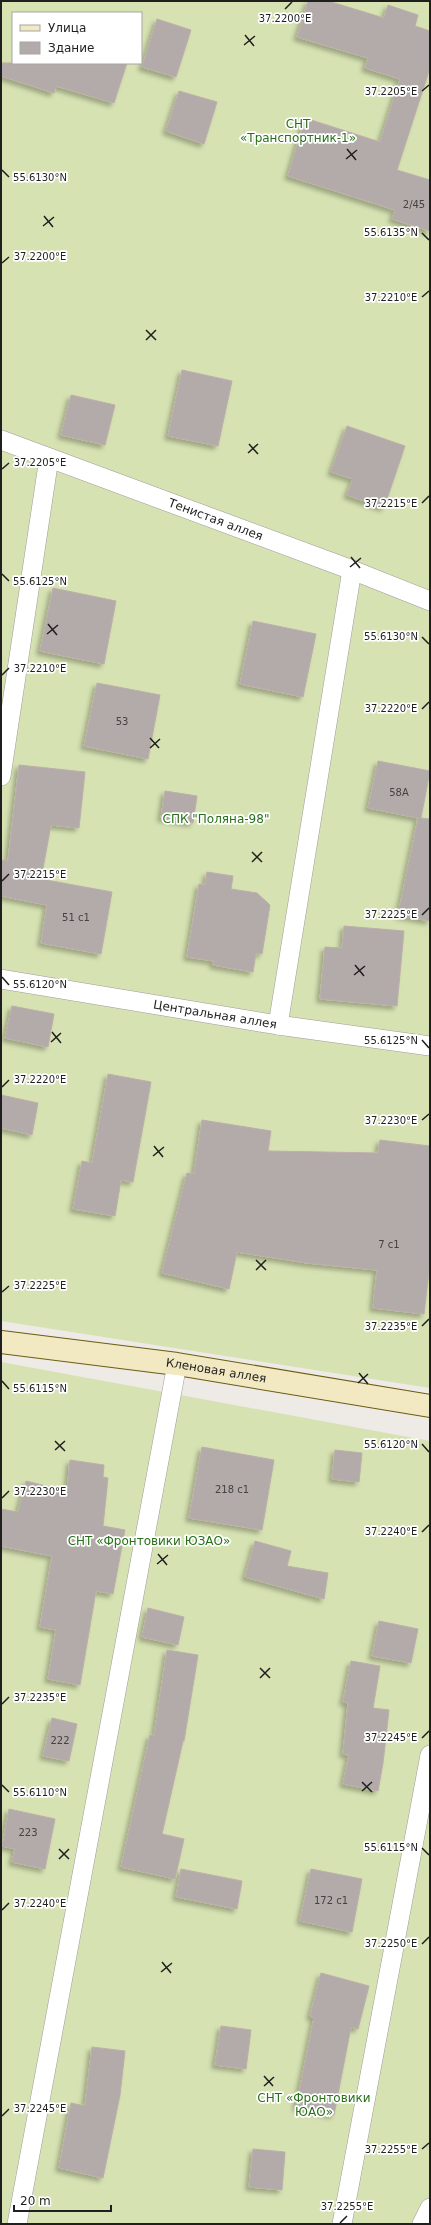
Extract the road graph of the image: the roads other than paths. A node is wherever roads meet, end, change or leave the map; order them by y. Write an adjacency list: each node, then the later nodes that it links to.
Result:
1 (1, 440): 2 (lane, Тенистая аллея)
2 (49, 458): 3 (lane, Тенистая аллея); 5 (lane)
3 (352, 570): 4 (lane, Тенистая аллея); 7 (lane)
4 (430, 601)
5 (1, 776)
6 (1, 979): 7 (lane, Центральная аллея)
7 (278, 1025): 8 (lane, Центральная аллея)
8 (430, 1046)
9 (1, 1342): 10 (street, Кленовая аллея)
10 (177, 1364): 11 (street, Кленовая аллея); 14 (lane)
11 (430, 1406)
12 (430, 1756): 15 (lane)
13 (430, 2208): 16 (lane)
14 (16, 2224)
15 (342, 2224)
16 (422, 2224)

